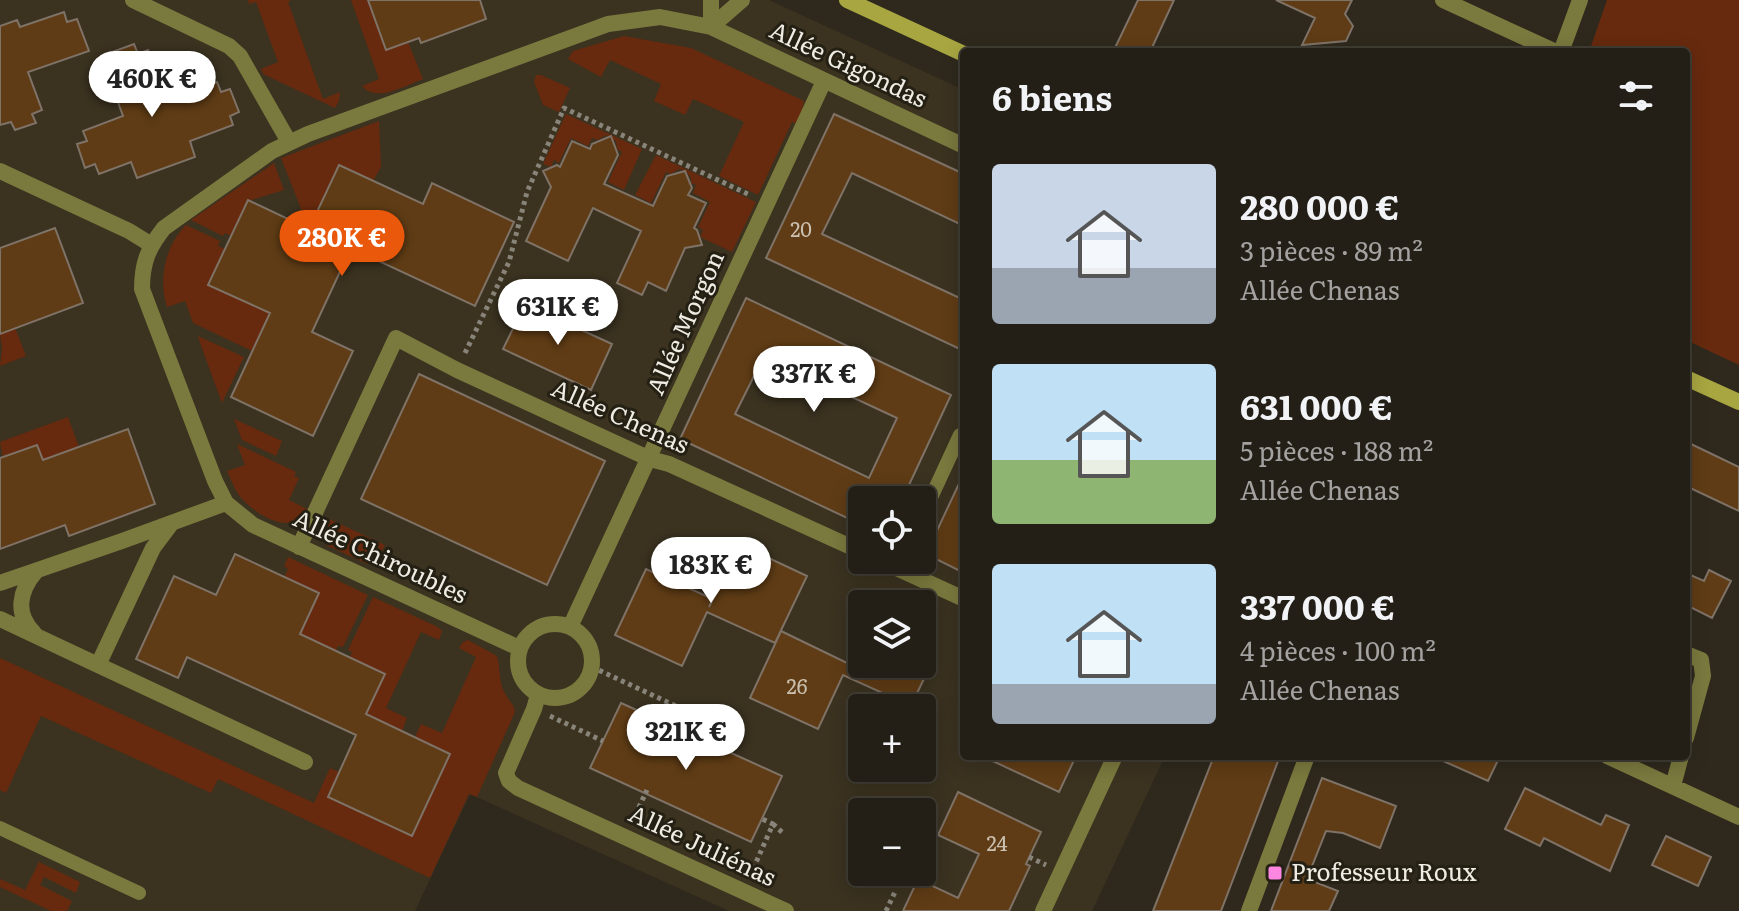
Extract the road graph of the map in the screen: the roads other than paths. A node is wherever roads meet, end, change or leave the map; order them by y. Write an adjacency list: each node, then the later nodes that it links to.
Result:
1 (133, 0): 12 (street)
2 (711, 0): 7 (street)
3 (742, 0): 7 (street)
4 (847, 0): 10 (street)
5 (1443, 0): 8 (street)
6 (1580, 0): 9 (street)
7 (711, 27): 11 (street, Allée Gigondas); 12 (street, Allée Gigondas)
8 (1549, 48)
9 (1560, 48)
10 (960, 52)
11 (824, 81): 13 (street, Allée Gigondas); 19 (street, Allée Morgon)
12 (289, 142): 15 (street, Allée Gigondas)
13 (960, 144)
14 (0, 171): 15 (street)
15 (150, 244): 21 (street, Allée Chiroubles)
16 (1690, 380): 17 (street)
17 (1739, 402)
18 (960, 435): 20 (lane)
19 (650, 459): 23 (street, Allée Chenas); 24 (street, Allée Chenas); 30 (street, Allée Morgon)
20 (936, 487)
21 (226, 503): 22 (street); 24 (street, Allée Chiroubles)
22 (171, 524): 25 (street); 34 (street)
23 (848, 546)
24 (299, 547): 32 (street, Allée Chiroubles)
25 (36, 571): 27 (street); 31 (street)
26 (918, 574): 28 (street)
27 (0, 583)
28 (960, 597)
29 (0, 619): 31 (street)
30 (570, 627): 32 (street); 35 (street)
31 (37, 636): 34 (street)
32 (519, 648): 35 (street)
33 (1690, 656): 36 (street)
34 (98, 665): 41 (street)
35 (536, 702): 46 (street, Allée Juliénas)
36 (1690, 723)
37 (1113, 760): 47 (street)
38 (1306, 760): 48 (street)
39 (1616, 760): 42 (street)
40 (1680, 760): 42 (street)
41 (305, 762)
42 (1673, 786): 43 (street)
43 (1739, 817)
44 (0, 828): 45 (lane)
45 (139, 893)
46 (786, 911)
47 (1043, 911)
48 (1249, 911)

